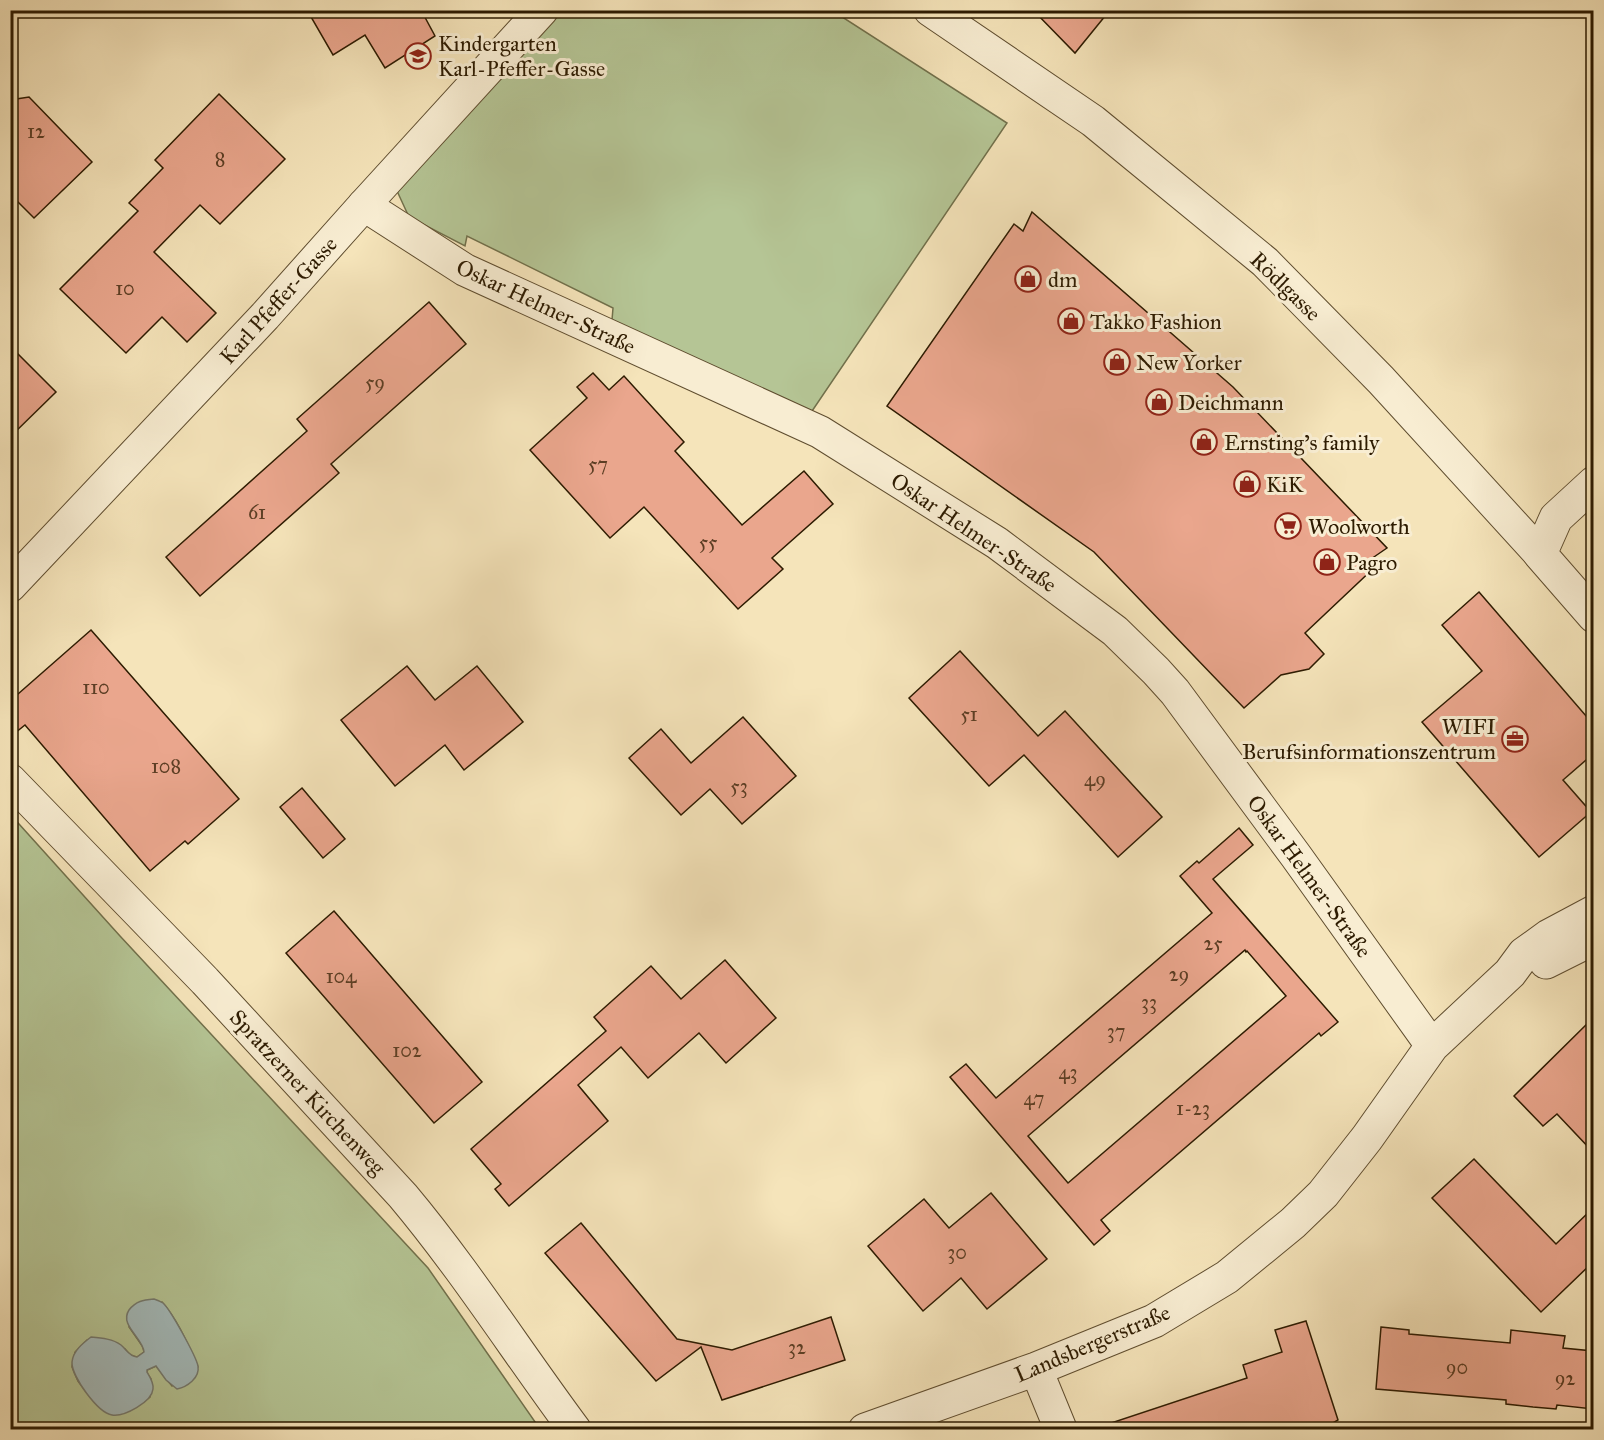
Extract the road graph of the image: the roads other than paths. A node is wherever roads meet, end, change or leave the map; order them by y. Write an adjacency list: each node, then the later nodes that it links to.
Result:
1 (542, 10): 3 (street, Karl Pfeffer-Gasse)
2 (930, 10): 5 (street, Rödlgasse)
3 (364, 205): 6 (street, Karl Pfeffer-Gasse); 12 (street, Oskar Helmer-Straße)
4 (1593, 483): 5 (street)
5 (1540, 554): 7 (street, Rödlgasse)
6 (10, 586)
7 (1593, 616)
8 (10, 780): 14 (street, Spratzerner Kirchenweg)
9 (1593, 912): 11 (street, Landsbergerstraße)
10 (1593, 938): 11 (street, Landsbergerstraße)
11 (1510, 973): 12 (street, Landsbergerstraße)
12 (1432, 1046): 13 (street, Landsbergerstraße)
13 (1036, 1369): 15 (street, Landsbergerstraße); 16 (street)
14 (575, 1430)
15 (864, 1430)
16 (1061, 1430)

